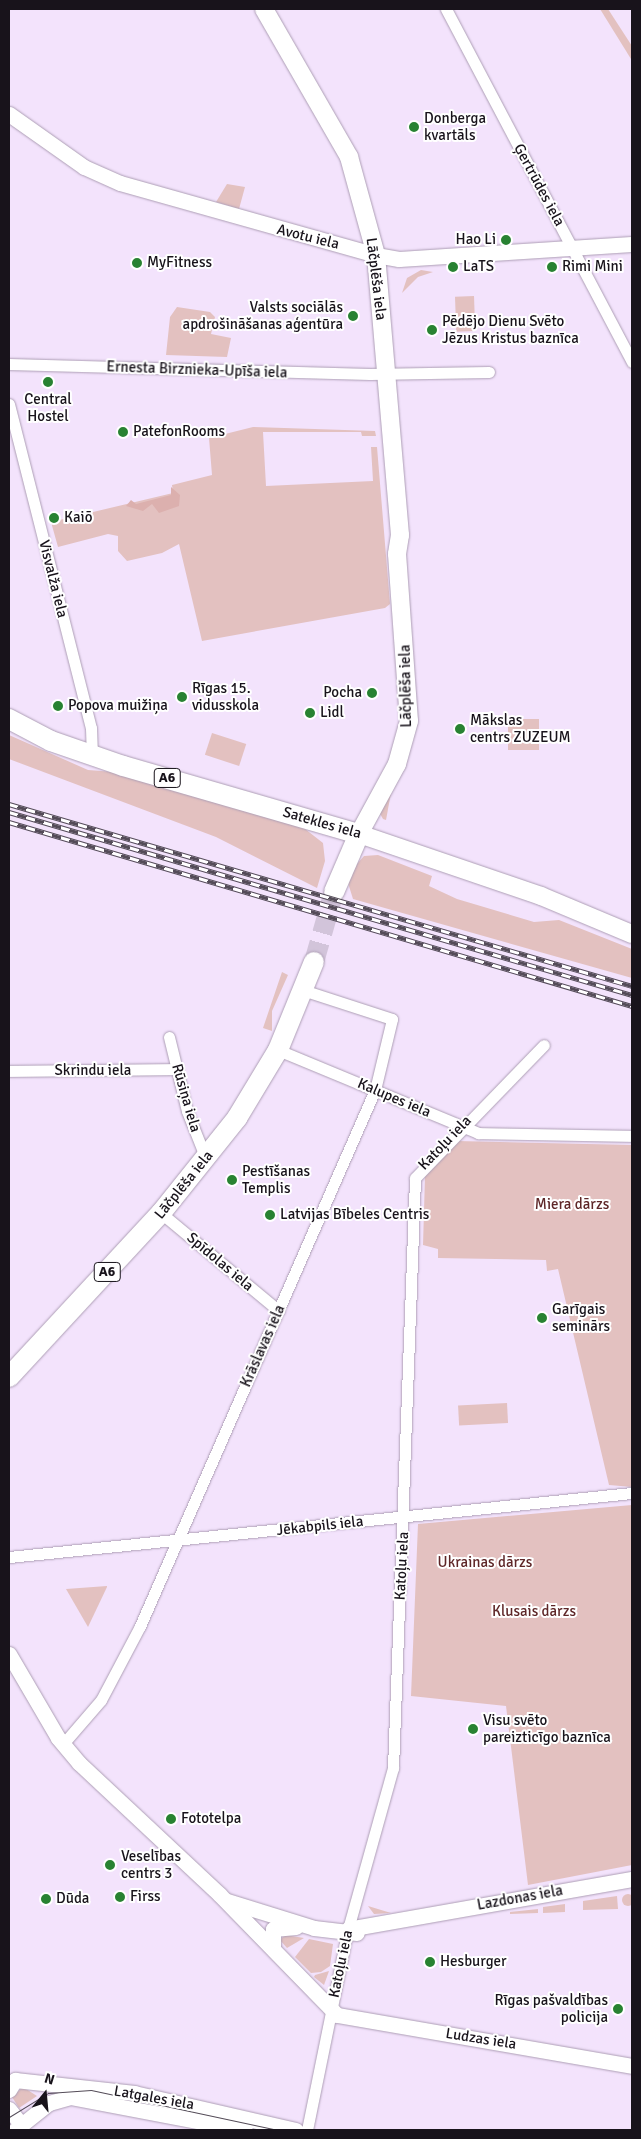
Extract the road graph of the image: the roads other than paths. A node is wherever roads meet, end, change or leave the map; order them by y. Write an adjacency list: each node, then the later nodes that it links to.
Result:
1 (264, 9): 6 (main road, Lāčplēša iela)
2 (446, 9): 5 (street, Ģertrūdes iela)
3 (9, 114): 6 (street, Avotu iela)
4 (632, 244): 5 (street, Avotu iela)
5 (572, 248): 6 (street, Avotu iela); 7 (street, Ģertrūdes iela)
6 (376, 254): 10 (main road, Lāčplēša iela)
7 (632, 362)
8 (9, 364): 10 (street, Ernesta Birznieka-Upīša iela)
9 (489, 372): 10 (street, Ernesta Birznieka-Upīša iela)
10 (385, 374): 14 (main road, Lāčplēša iela)
11 (9, 404): 13 (street, Visvalža iela)
12 (9, 719): 13 (highway, Satekles iela / A6)
13 (92, 755): 14 (highway, Satekles iela / A6)
14 (359, 834): 15 (highway, Lāčplēša iela); 16 (main road, Satekles iela)
15 (334, 892)
16 (632, 934)
17 (314, 962): 18 (highway, Lāčplēša iela / A6)
18 (303, 990): 21 (highway, Lāčplēša iela / A6); 24 (street, Krāslavas iela)
19 (169, 1037): 22 (street, Rūsiņa iela)
20 (544, 1045): 25 (street, Katoļu iela)
21 (278, 1050): 24 (street, Kalupes iela); 27 (highway, Lāčplēša iela / A6)
22 (177, 1070): 23 (street, Skrindu iela); 27 (street, Rūsiņa iela)
23 (9, 1071)
24 (375, 1090): 25 (street, Kalupes iela); 29 (street, Krāslavas iela)
25 (461, 1126): 26 (street, Kalupes iela); 32 (street, Katoļu iela)
26 (632, 1136)
27 (206, 1159): 28 (highway, Lāčplēša iela / A6)
28 (161, 1213): 29 (street, Spīdolas iela); 30 (highway, Lāčplēša iela / A6)
29 (278, 1311): 33 (street, Krāslavas iela)
30 (9, 1377)
31 (632, 1494): 32 (street, Jēkabpils iela)
32 (405, 1516): 33 (street, Jēkabpils iela); 40 (street, Katoļu iela)
33 (175, 1543): 34 (street, Jēkabpils iela); 36 (street, Krāslavas iela)
34 (9, 1557)
35 (9, 1654): 36 (street)
36 (63, 1744): 38 (street)
37 (632, 1879): 40 (street, Lazdonas iela)
38 (226, 1900): 39 (street); 41 (street)
39 (314, 1928): 40 (street, Lazdonas iela); 41 (street)
40 (348, 1929): 42 (street, Katoļu iela)
41 (273, 1948): 42 (street)
42 (331, 2010): 43 (street, Ludzas iela); 49 (street, Katoļu iela)
43 (632, 2066)
44 (11, 2083): 48 (street, Latgales iela)
45 (9, 2109): 46 (street)
46 (21, 2128): 47 (street, Latgales iela)
47 (245, 2130)
48 (296, 2130)
49 (307, 2130)

